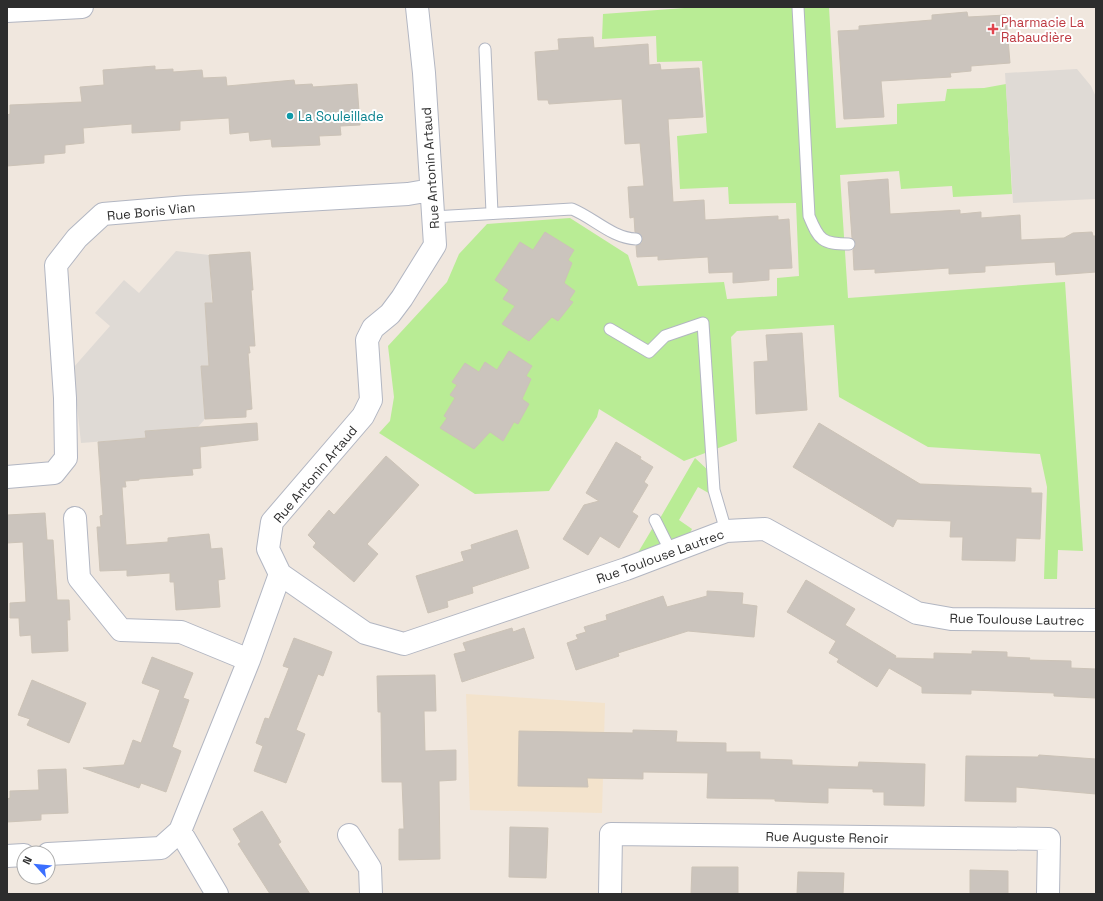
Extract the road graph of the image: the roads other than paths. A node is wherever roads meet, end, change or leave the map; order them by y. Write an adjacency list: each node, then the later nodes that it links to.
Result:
1 (82, 7): 4 (street)
2 (417, 7): 6 (street, Rue Antonin Artaud)
3 (798, 7): 10 (lane)
4 (7, 11)
5 (485, 49): 7 (lane)
6 (431, 190): 8 (street, Rue Antonin Artaud); 12 (street, Rue Boris Vian)
7 (492, 213): 8 (lane); 9 (lane)
8 (433, 217): 17 (street, Rue Antonin Artaud)
9 (636, 239)
10 (849, 244)
11 (610, 329): 15 (lane)
12 (7, 477)
13 (75, 518): 19 (street)
14 (655, 520): 16 (lane)
15 (726, 531): 16 (street, Rue Toulouse Lautrec); 18 (street, Rue Toulouse Lautrec)
16 (671, 552): 17 (street, Rue Toulouse Lautrec)
17 (280, 574): 19 (street)
18 (1096, 620)
19 (249, 660): 20 (street)
20 (180, 831): 22 (street); 23 (street)
21 (349, 835): 24 (street)
22 (56, 854)
23 (217, 894)
24 (371, 894)
25 (610, 894): 26 (street, Rue Auguste Renoir)
26 (1048, 894)

